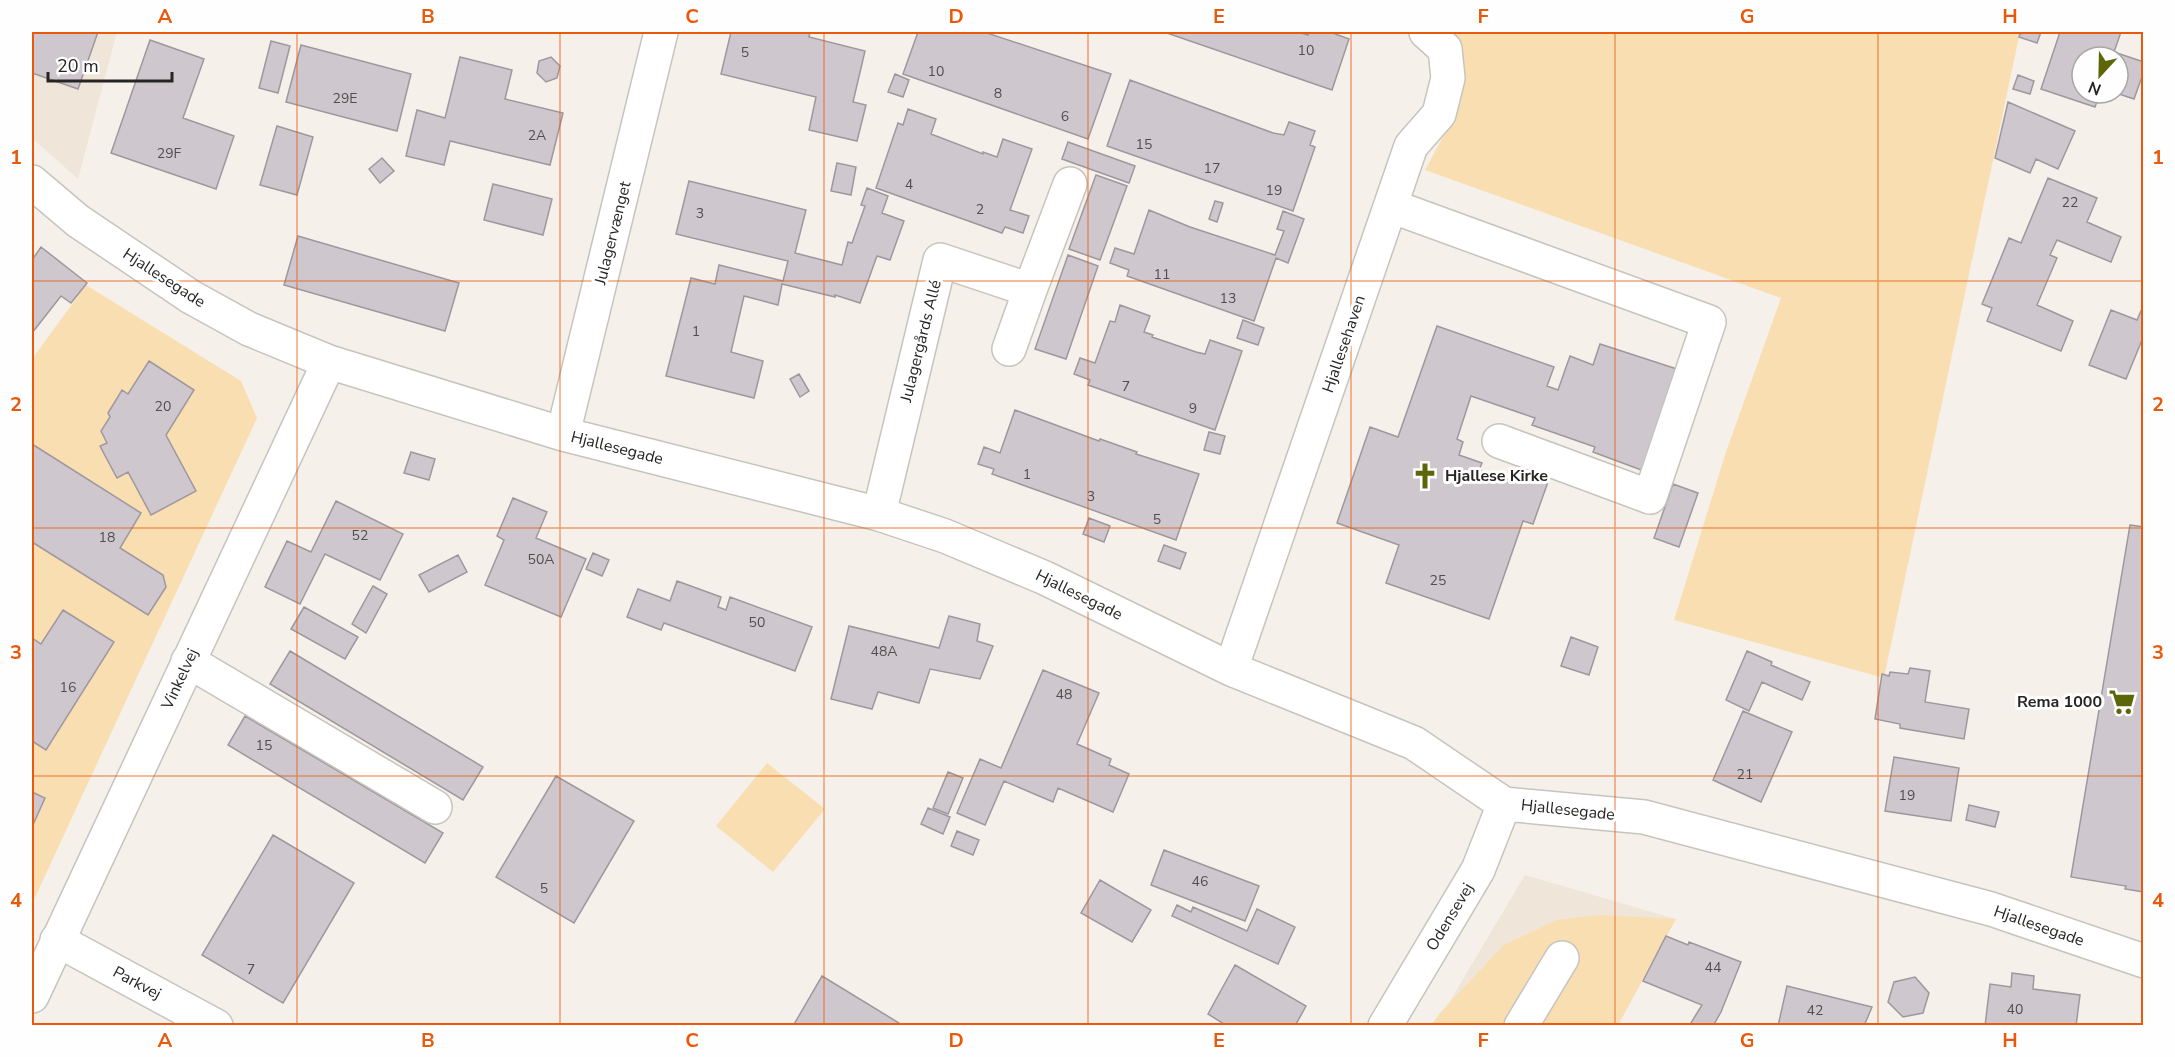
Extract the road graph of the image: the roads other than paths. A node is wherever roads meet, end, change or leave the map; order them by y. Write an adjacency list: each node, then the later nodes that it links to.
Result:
1 (661, 32): 9 (street, Julagervænget)
2 (1426, 32): 5 (street, Hjallesehaven)
3 (32, 182): 8 (street, Hjallesegade)
4 (1070, 184): 6 (street)
5 (1391, 206): 10 (street); 13 (street, Hjallesehaven)
6 (1030, 290): 7 (street); 11 (street, Julagergårds Allé)
7 (1009, 349)
8 (329, 362): 9 (street, Hjallesegade); 12 (street, Vinkelvej)
9 (563, 434): 11 (street, Hjallesegade)
10 (1499, 441)
11 (879, 514): 13 (street, Hjallesegade)
12 (188, 661): 15 (street); 16 (street, Vinkelvej)
13 (1231, 669): 14 (street, Hjallesegade)
14 (1504, 804): 18 (street, Hjallesegade); 21 (street, Odensevej)
15 (435, 807)
16 (57, 939): 19 (street, Vinkelvej); 20 (street, Parkvej)
17 (1562, 958): 22 (street)
18 (2144, 961)
19 (32, 996)
20 (216, 1026)
21 (1385, 1026)
22 (1521, 1026)

